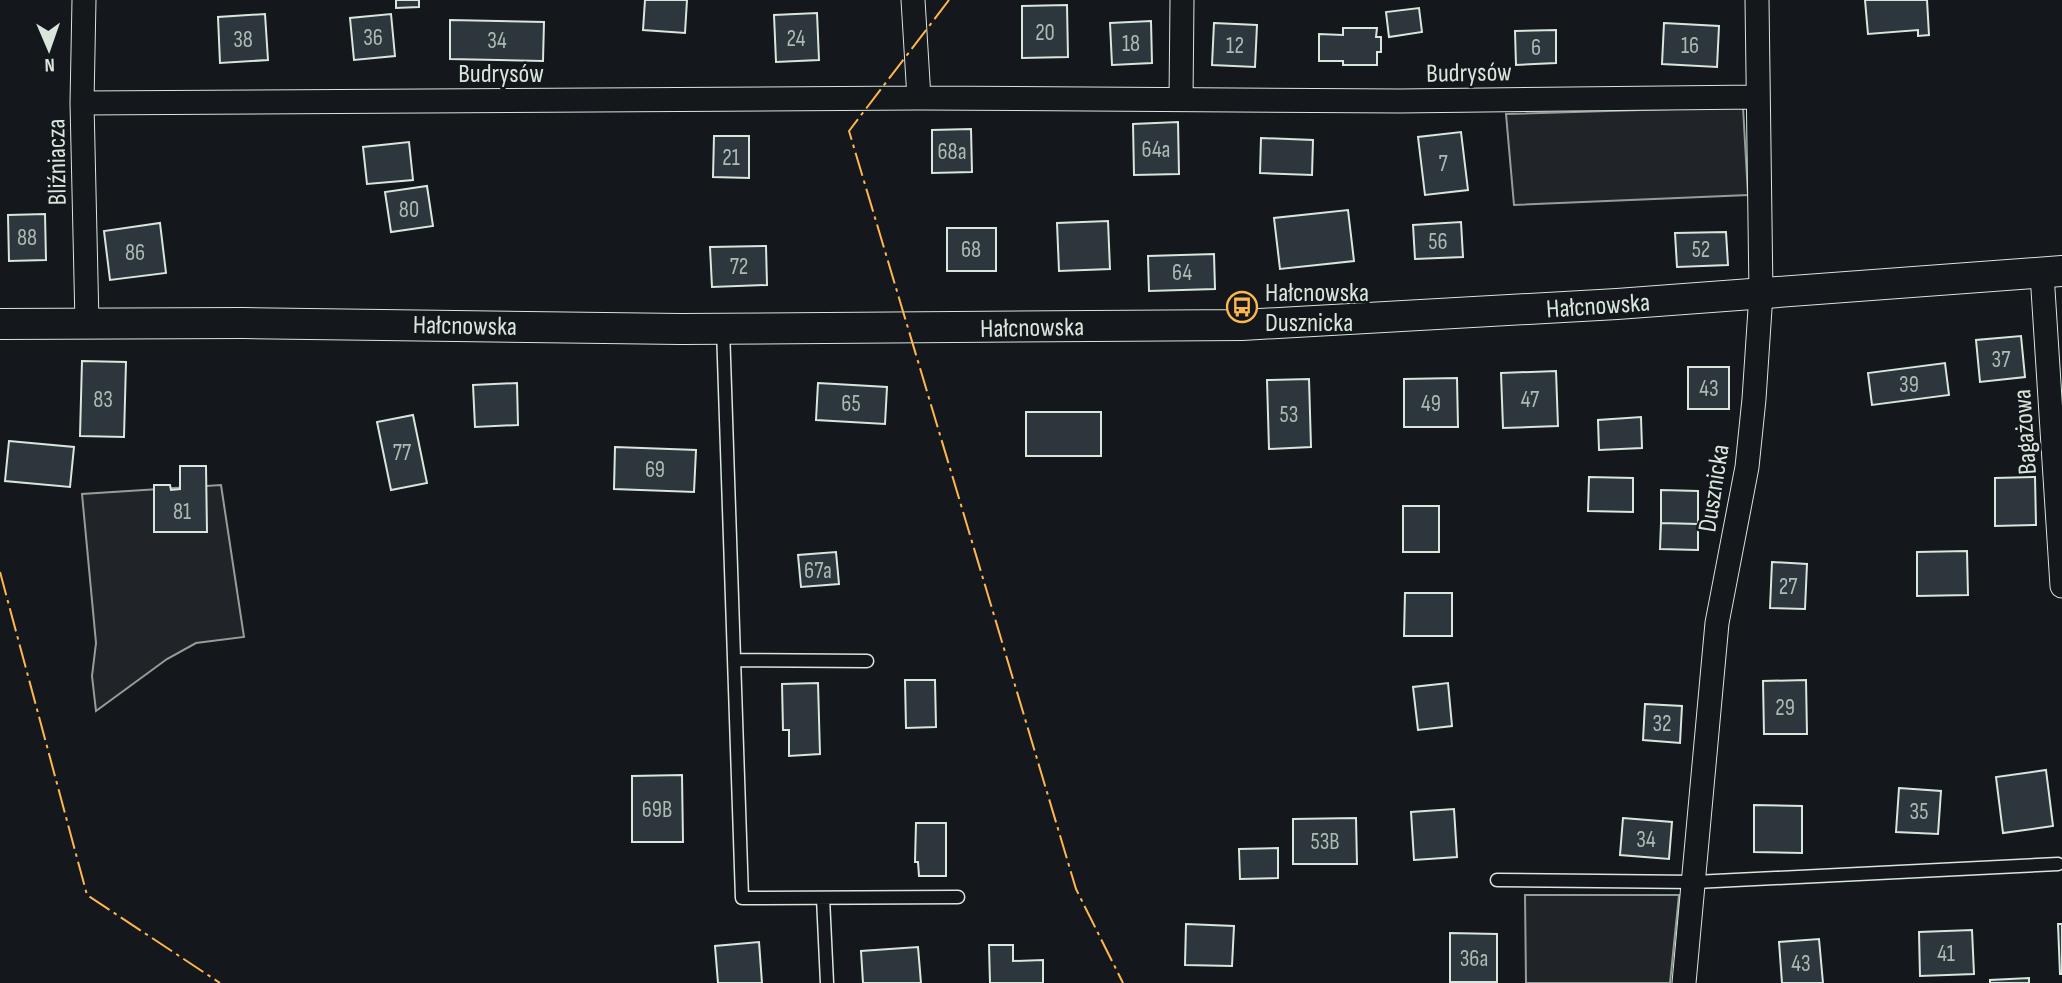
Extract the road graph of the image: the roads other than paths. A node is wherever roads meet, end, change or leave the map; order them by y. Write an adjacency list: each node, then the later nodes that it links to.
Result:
1 (84, 0): 8 (street, Bliźniacza)
2 (913, 0): 6 (street)
3 (1182, 0): 7 (street)
4 (1756, 0): 5 (street, Dusznicka)
5 (1757, 97): 7 (street, Budrysów); 10 (street, Dusznicka)
6 (919, 98): 7 (street, Budrysów); 8 (street, Budrysów)
7 (1181, 99)
8 (82, 103): 11 (street, Bliźniacza)
9 (2052, 273): 10 (street, Hałcnowska); 14 (street, Bagażowa)
10 (1761, 294): 13 (street, Hałcnowska); 19 (street, Dusznicka)
11 (87, 323): 12 (street, Hałcnowska); 13 (street, Hałcnowska)
12 (0, 324)
13 (723, 329): 15 (lane)
14 (2062, 586)
15 (734, 660): 16 (lane); 21 (lane)
16 (867, 661)
17 (2058, 864): 19 (lane)
18 (1496, 880): 19 (lane)
19 (1695, 882): 23 (street, Dusznicka)
20 (958, 897): 21 (lane)
21 (823, 898): 22 (lane)
22 (827, 983)
23 (1684, 983)

